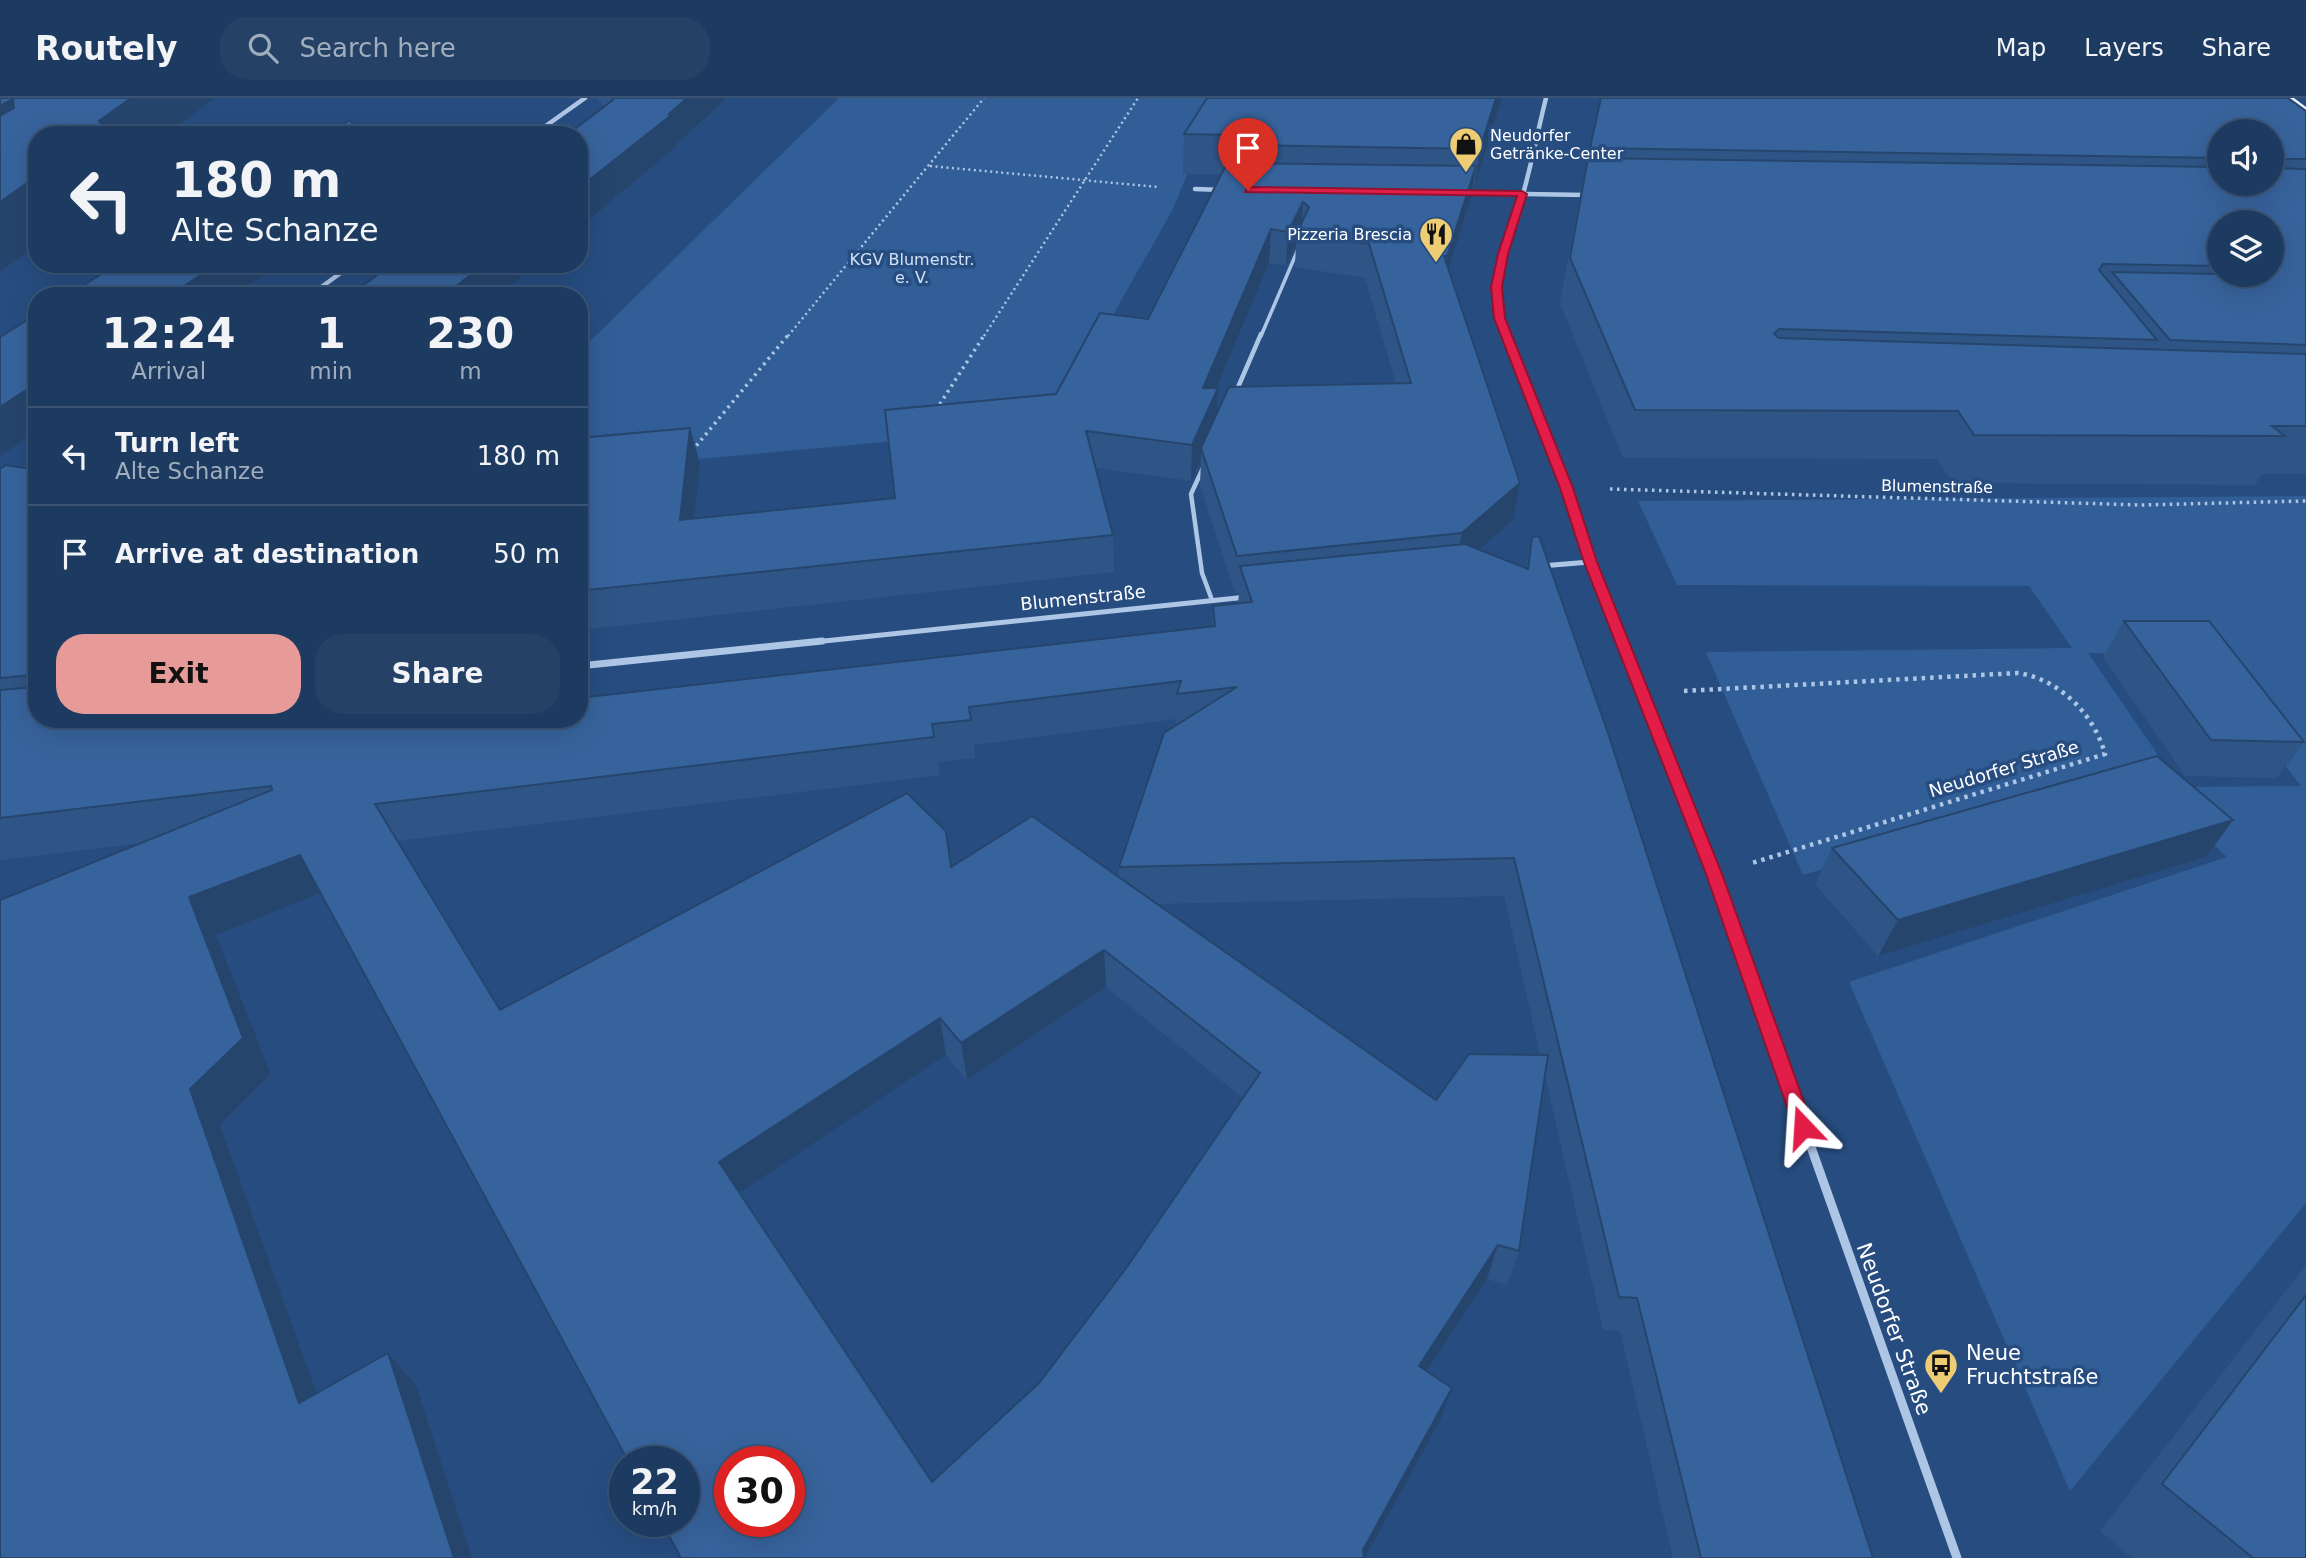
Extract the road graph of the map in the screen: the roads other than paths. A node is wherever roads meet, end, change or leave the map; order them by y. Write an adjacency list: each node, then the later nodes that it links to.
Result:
1 (585, 98): 5 (street)
2 (1546, 98): 9 (street, Neudorfer Straße)
3 (2288, 98): 4 (main road)
4 (2306, 111)
5 (546, 126)
6 (1195, 189): 7 (street)
7 (1223, 190)
8 (1460, 193): 9 (street)
9 (1522, 194): 10 (street); 16 (street, Neudorfer Straße)
10 (1594, 195)
11 (1302, 239): 14 (lane)
12 (341, 273): 13 (street)
13 (321, 287)
14 (1230, 405)
15 (1208, 456): 19 (lane)
16 (1590, 562): 17 (street); 21 (street, Neudorfer Straße)
17 (1532, 567)
18 (1254, 596): 19 (street, Blumenstraße)
19 (1212, 600): 20 (street, Blumenstraße)
20 (588, 665)
21 (1957, 1558)

